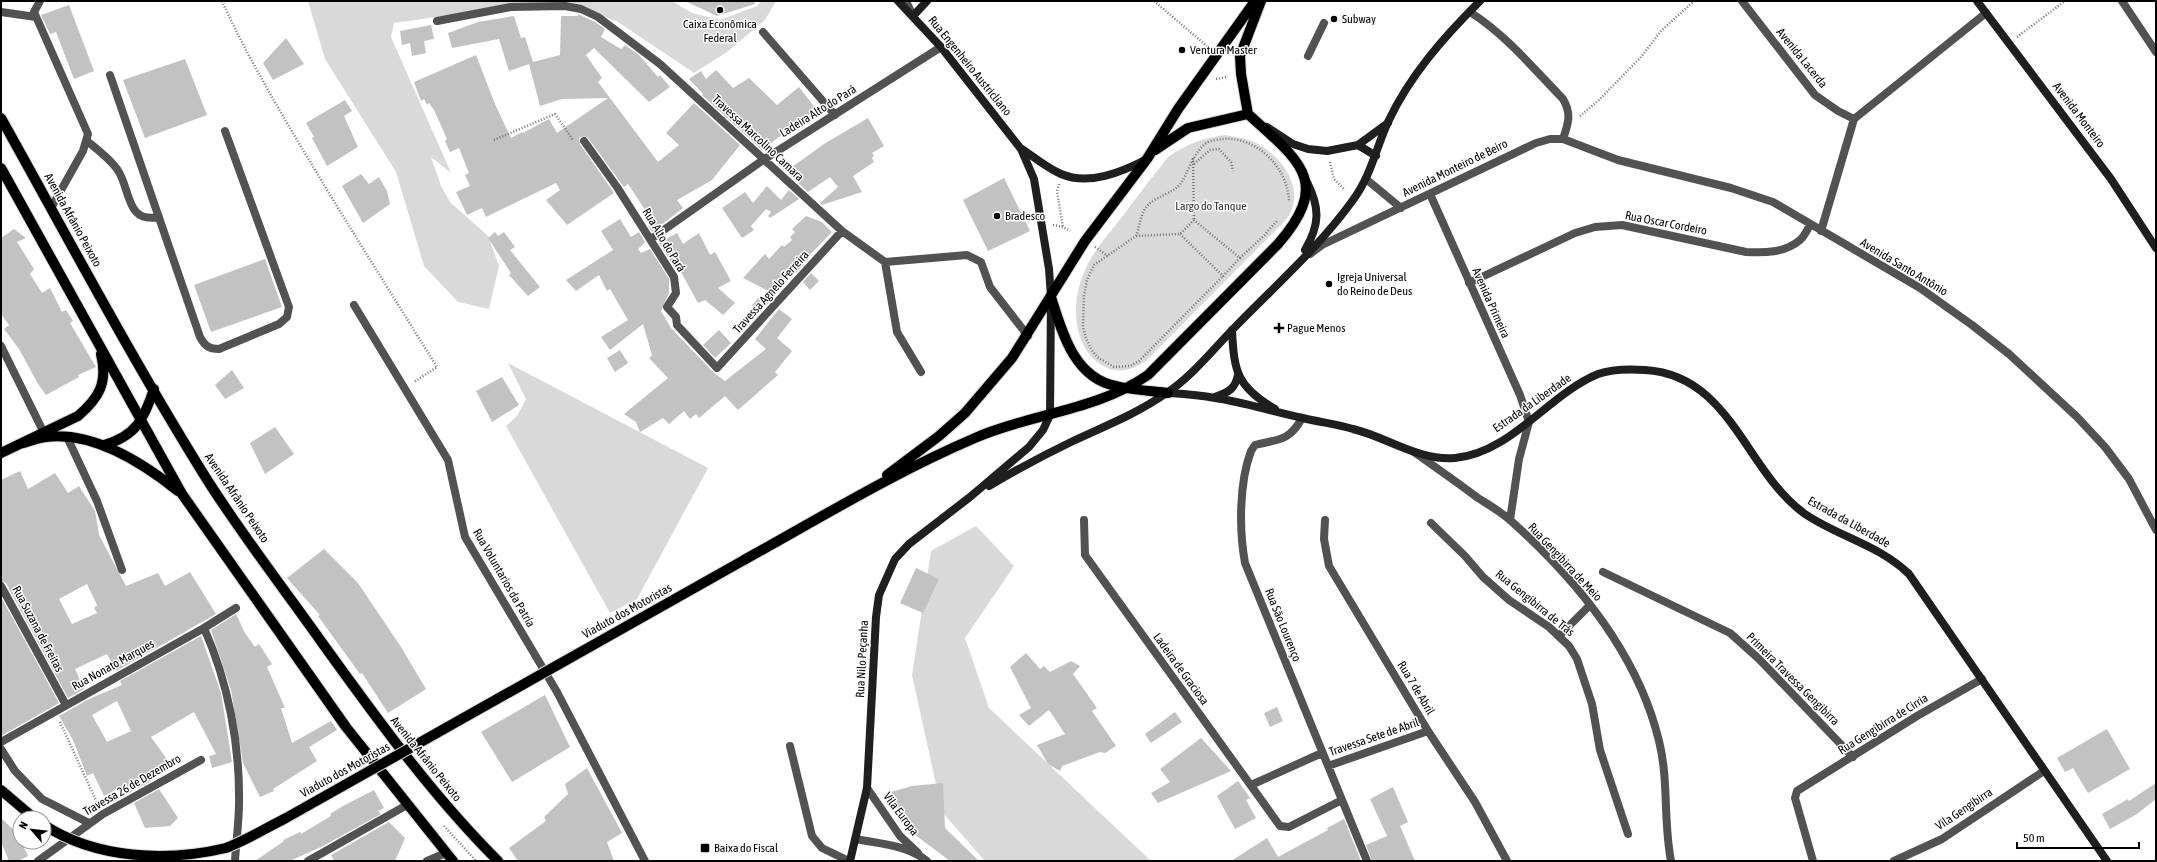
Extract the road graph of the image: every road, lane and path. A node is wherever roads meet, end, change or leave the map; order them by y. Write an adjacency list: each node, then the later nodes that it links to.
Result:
1 (40, 1): 19 (street)
2 (222, 1): 85 (path)
3 (898, 1): 18 (main road, Rua Engenheiro Austricliano)
4 (906, 1): 18 (street)
5 (927, 1): 18 (main road)
6 (1154, 1): 26 (path)
7 (1255, 1): 26 (main road)
8 (1261, 1): 28 (main road)
9 (1480, 1): 16 (main road)
10 (1694, 1): 36 (path)
11 (1742, 1): 34 (street, Avenida Lacerda)
12 (1977, 1): 17 (main road, Avenida Monteiro)
13 (2066, 1): 23 (path)
14 (2122, 1): 25 (street)
15 (1, 12): 19 (street)
16 (1470, 12): 35 (main road); 36 (street)
17 (1986, 13): 23 (main road, Avenida Monteiro); 34 (street)
18 (913, 16): 24 (main road, Rua Engenheiro Austricliano)
19 (36, 17): 40 (street)
20 (437, 21): 48 (street, Travessa Marcolino Camara)
21 (1324, 23): 27 (street)
22 (763, 32): 32 (street)
23 (2009, 43): 71 (main road, Avenida Monteiro)
24 (941, 47): 32 (street, Ladeira Alto do Pará); 43 (main road, Rua Engenheiro Austricliano)
25 (2156, 52)
26 (1217, 55): 47 (main road)
27 (1308, 56)
28 (1241, 74): 30 (path); 31 (main road)
29 (110, 75): 61 (street)
30 (1211, 85)
31 (1248, 114): 44 (main road); 47 (main road); 54 (main road)
32 (836, 115): 48 (street, Ladeira Alto do Pará)
33 (1, 118): 58 (main road, Avenida Afrânio Peixoto)
34 (1854, 119): 65 (street)
35 (1388, 122): 42 (main road); 45 (main road)
36 (1567, 127): 38 (street)
37 (225, 131): 61 (street)
38 (1562, 139): 55 (street, Avenida Monteiro de Beiro); 63 (street, Avenida Santo Antônio)
39 (494, 140): 41 (path)
40 (87, 141): 58 (street); 61 (street)
41 (584, 141): 70 (street, Rua Alto do Pará)
42 (1358, 145): 44 (main road); 45 (main road)
43 (1021, 149): 52 (main road, Rua Engenheiro Austricliano); 76 (main road, Rua Engenheiro Austricliano)
44 (1328, 151): 56 (path)
45 (1376, 156): 53 (main road)
46 (1193, 158): 49 (path); 57 (path); 69 (path)
47 (1147, 159): 52 (main road, Rua Engenheiro Austricliano); 76 (main road)
48 (763, 160): 66 (street, Travessa Marcolino Camara); 70 (street, Ladeira Alto do Pará)
49 (1193, 164): 51 (path); 62 (path)
50 (1, 168): 80 (main road)
51 (1233, 171)
52 (1062, 174): 64 (path)
53 (1366, 180): 56 (main road); 59 (street, Avenida Monteiro de Beiro)
54 (1307, 182): 73 (main road); 86 (main road)
55 (1430, 194): 59 (street, Avenida Monteiro de Beiro); 75 (street, Avenida Primeira)
56 (1354, 199): 73 (main road)
57 (1288, 204)
58 (51, 208): 87 (main road, Avenida Afrânio Peixoto)
59 (1400, 208): 73 (street)
60 (1282, 216): 67 (path)
61 (159, 217)
62 (1194, 220): 68 (path); 74 (path)
63 (1810, 225): 65 (street, Avenida Santo Antônio); 75 (street, Rua Oscar Cordeiro)
64 (1070, 231)
65 (1821, 231): 108 (street, Avenida Santo Antônio)
66 (842, 232): 72 (street, Travessa Marcolino Camara); 82 (street, Travessa Agnelo Ferreira)
67 (1266, 233)
68 (1180, 234): 69 (path); 74 (path)
69 (1136, 236): 74 (path)
70 (651, 239): 82 (street, Rua Alto do Pará)
71 (2156, 248)
72 (885, 262): 79 (street); 83 (street)
73 (1298, 263): 78 (main road)
74 (1223, 276)
75 (1469, 283): 94 (street, Avenida Primeira)
76 (1051, 297): 79 (main road); 86 (main road); 91 (main road)
77 (354, 305): 85 (street, Rua Voluntarios da Patría)
78 (1232, 330): 84 (main road, Rua Gengibirra de Meio); 88 (main road)
79 (1028, 336): 101 (main road)
80 (98, 342): 93 (main road); 95 (main road)
81 (1, 346): 95 (street)
82 (717, 368)
83 (921, 372)
84 (1238, 375): 89 (main road); 90 (main road, Rua Gengibirra de Meio)
85 (404, 387): 146 (street, Rua Voluntarios da Patría)
86 (1129, 388): 88 (main road); 91 (main road)
87 (154, 389): 93 (main road); 145 (main road, Avenida Afrânio Peixoto)
88 (1168, 393): 89 (main road, Rua Gengibirra de Meio); 103 (main road, Rua Nilo Peçanha)
89 (1215, 398): 90 (main road, Rua Gengibirra de Meio)
90 (1283, 413): 92 (main road, Rua Gengibirra de Meio)
91 (1050, 415): 101 (main road); 103 (main road, Rua Nilo Peçanha)
92 (1302, 418): 99 (main road, Rua Gengibirra de Meio); 123 (street, Rua São Lourenço)
93 (141, 420): 98 (main road); 102 (main road)
94 (1529, 422): 99 (main road, Estrada da Liberdade); 106 (street); 116 (main road, Estrada da Liberdade)
95 (44, 432): 97 (main road)
96 (67, 437): 97 (main road); 98 (main road); 109 (street)
97 (20, 444): 100 (main road)
98 (104, 445): 102 (main road)
99 (1414, 452): 106 (street, Rua Gengibirra de Meio)
100 (1, 453)
101 (867, 491): 136 (main road, Viaduto dos Motoristas, bridge)
102 (182, 494): 132 (main road)
103 (970, 497): 129 (main road, Rua Nilo Peçanha)
104 (1084, 520): 128 (street, Ladeira de Graciosa)
105 (1325, 520): 119 (street, Rua 7 de Abril)
106 (1510, 520): 112 (street, Rua Gengibirra de Meio)
107 (1431, 523): 115 (street, Rua Gengibirra de Trás)
108 (2156, 530)
109 (122, 570)
110 (1603, 572): 124 (street, Primeira Travessa Gengibirra)
111 (1, 586): 117 (street, Rua Suzana de Freitas)
112 (1590, 605): 115 (street); 151 (street, Rua Gengibirra de Meio)
113 (236, 608): 114 (street, Rua Nonato Marques)
114 (204, 628): 117 (street, Rua Nonato Marques); 142 (street)
115 (1559, 636): 137 (street, Rua Gengibirra de Trás)
116 (1982, 679): 124 (street, Rua Gengibirra de Cirria); 127 (main road, Estrada da Liberdade)
117 (66, 705): 118 (street, Rua Nonato Marques)
118 (55, 711): 120 (street, Rua Nonato Marques); 134 (path)
119 (1428, 731): 126 (street, Travessa Sete de Abril); 150 (street, Rua 7 de Abril)
120 (1, 742)
121 (790, 746): 147 (street)
122 (1, 749): 135 (street)
123 (1322, 753): 126 (street, Rua São Lourenço); 128 (street)
124 (1853, 757): 152 (street, Rua Gengibirra de Cirria)
125 (201, 760): 134 (street, Travessa 26 de Dezembro)
126 (1328, 766): 131 (street, Rua São Lourenço)
127 (2044, 771): 153 (street, Vila Gengibirra); 154 (main road, Estrada da Liberdade)
128 (1251, 786): 131 (street, Ladeira de Graciosa)
129 (867, 788): 138 (main road, Rua Nilo Peçanha); 139 (street, Vila Europa)
130 (1, 790): 133 (main road)
131 (1342, 800): 149 (street, Rua São Lourenço)
132 (407, 805): 140 (main road); 143 (street)
133 (25, 810)
134 (103, 814): 135 (street, Travessa 26 de Dezembro)
135 (89, 823): 141 (street, Travessa 26 de Dezembro)
136 (52, 830)
137 (1628, 834)
138 (856, 840): 139 (street, Vila Europa); 147 (main road, Rua Nilo Peçanha)
139 (918, 854): 148 (street, Vila Europa)
140 (449, 857): 144 (street)
141 (38, 861)
142 (235, 861)
143 (308, 861)
144 (427, 861)
145 (498, 861)
146 (645, 861)
147 (849, 861)
148 (927, 861)
149 (1367, 861)
150 (1507, 861)
151 (1671, 861)
152 (1814, 861)
153 (1894, 861)
154 (2107, 861)

